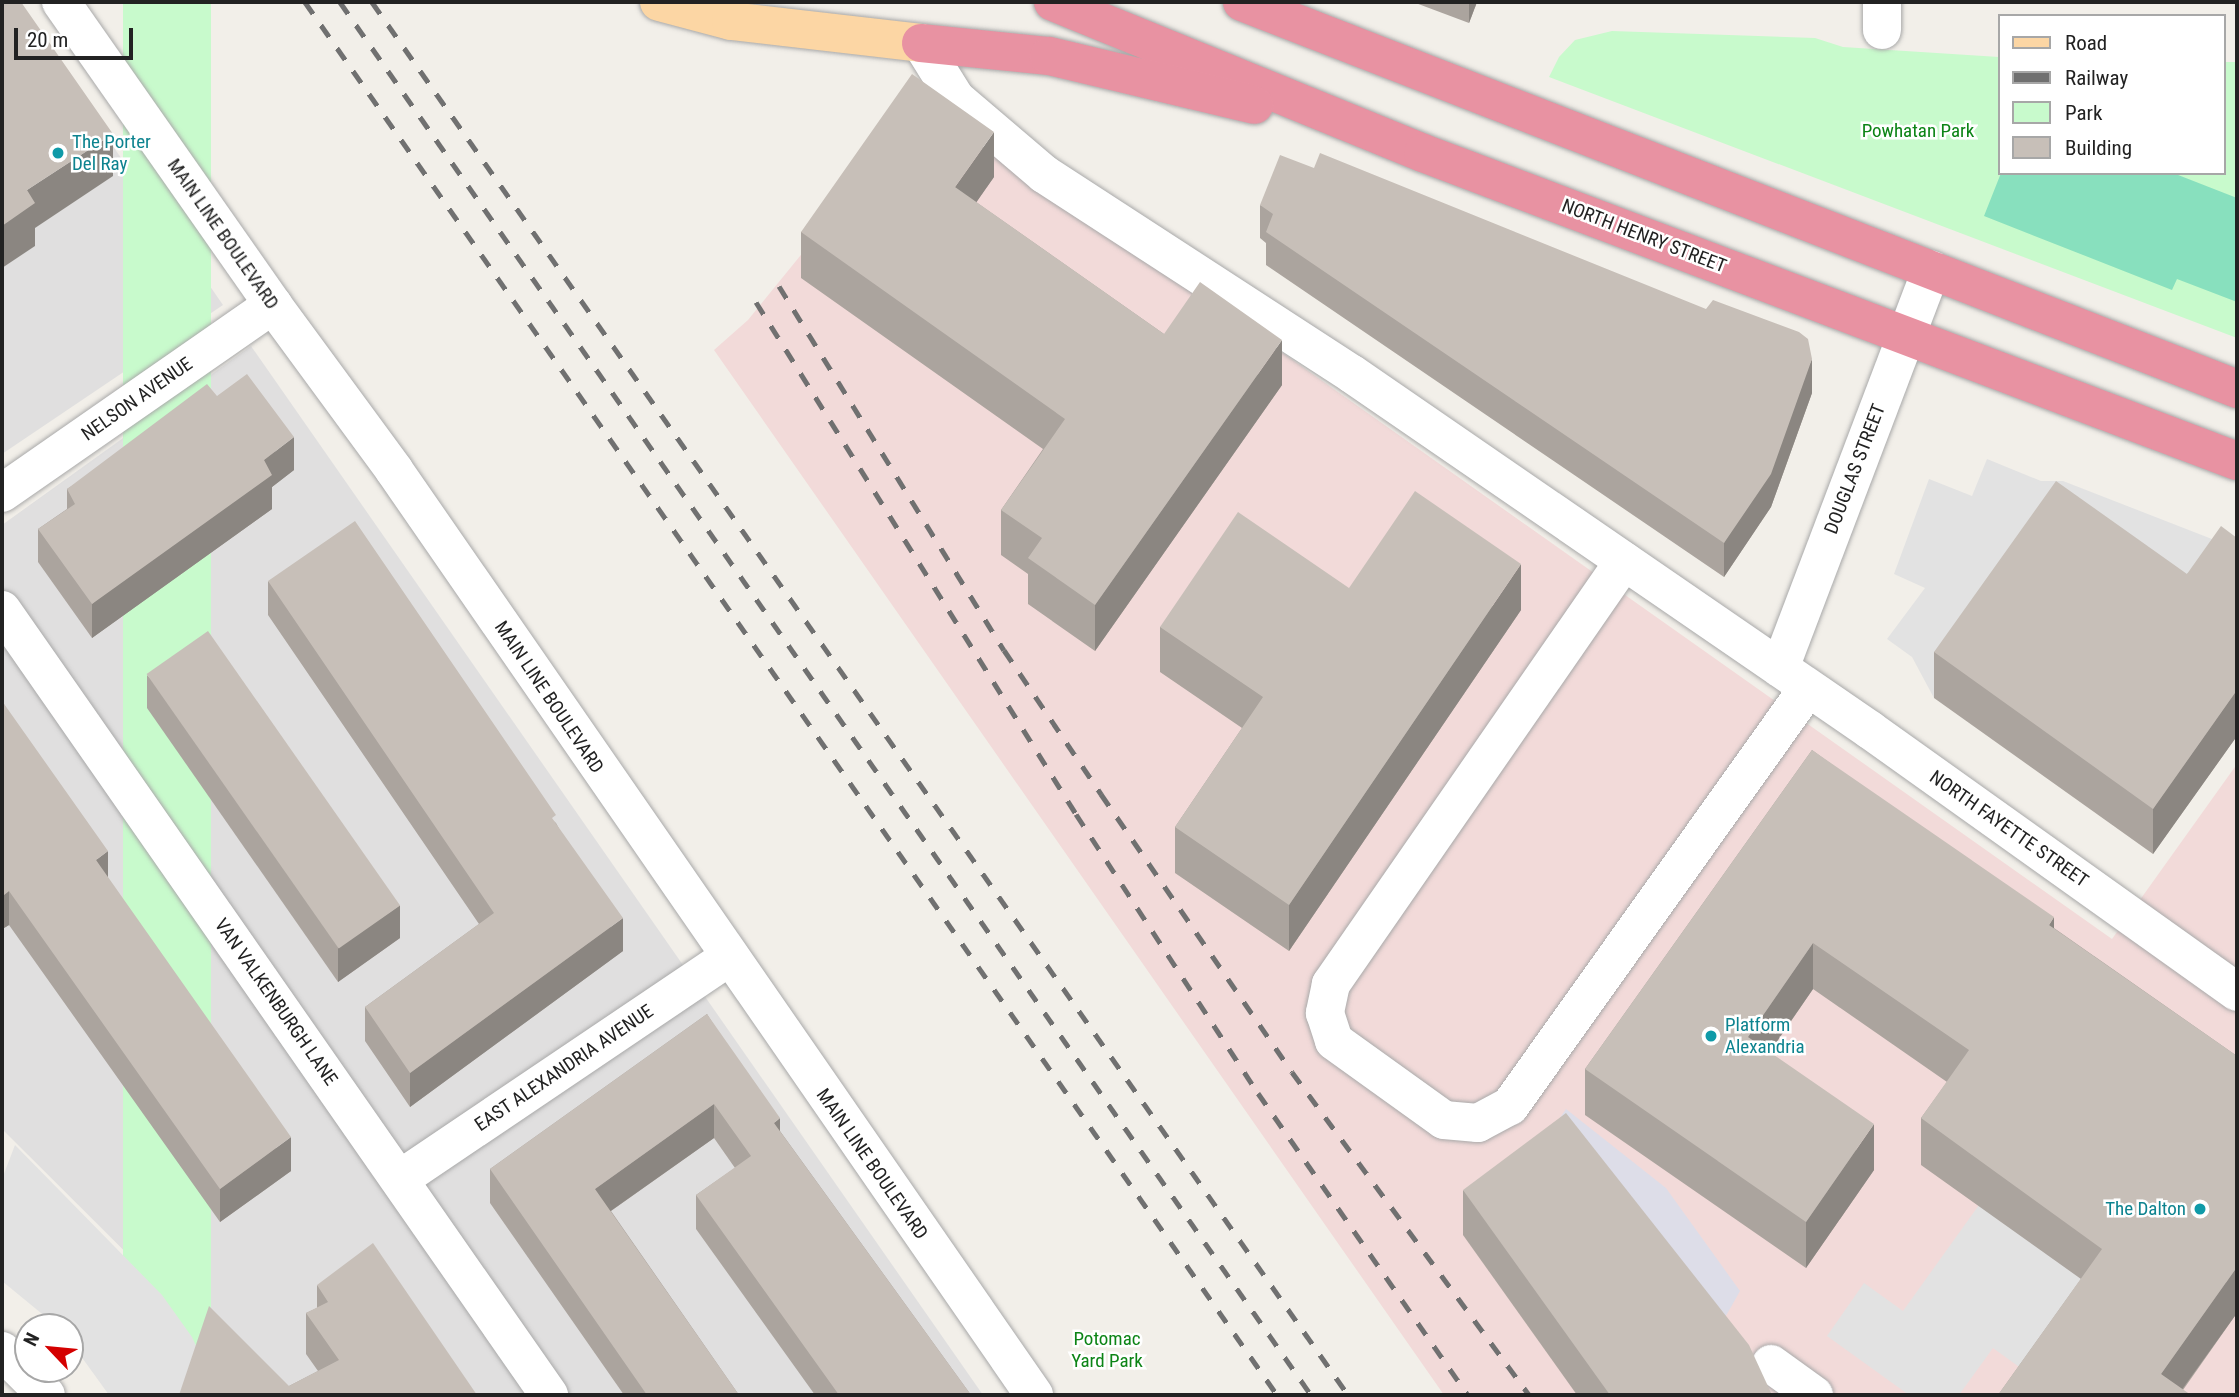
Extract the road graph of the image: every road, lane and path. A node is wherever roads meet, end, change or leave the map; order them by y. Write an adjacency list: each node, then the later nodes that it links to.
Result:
1 (61, 2): 8 (street, MAIN LINE BOULEVARD)
2 (660, 2): 5 (main road)
3 (1053, 2): 6 (highway, NORTH HENRY STREET)
4 (1242, 2): 7 (highway)
5 (920, 43): 6 (highway); 13 (street, NORTH FAYETTE STREET)
6 (1395, 141): 9 (highway, NORTH HENRY STREET)
7 (1931, 270): 9 (street, DOUGLAS STREET); 10 (highway)
8 (273, 305): 12 (street, NELSON AVENUE); 16 (street, MAIN LINE BOULEVARD)
9 (1906, 334): 11 (highway, NORTH HENRY STREET); 15 (street, DOUGLAS STREET)
10 (2237, 389)
11 (2237, 461)
12 (2, 493)
13 (1624, 561): 15 (street, NORTH FAYETTE STREET); 15 (street, DOUGLAS STREET)
14 (2, 610): 18 (street, VAN VALKENBURGH LANE)
15 (1794, 678): 17 (street, NORTH FAYETTE STREET)
16 (728, 958): 18 (street, EAST ALEXANDRIA AVENUE); 23 (street, MAIN LINE BOULEVARD)
17 (2237, 992)
18 (400, 1179): 22 (street, VAN VALKENBURGH LANE)
19 (2, 1351): 21 (street)
20 (1771, 1364): 24 (street)
21 (46, 1395)
22 (549, 1395)
23 (1034, 1395)
24 (1814, 1395)

